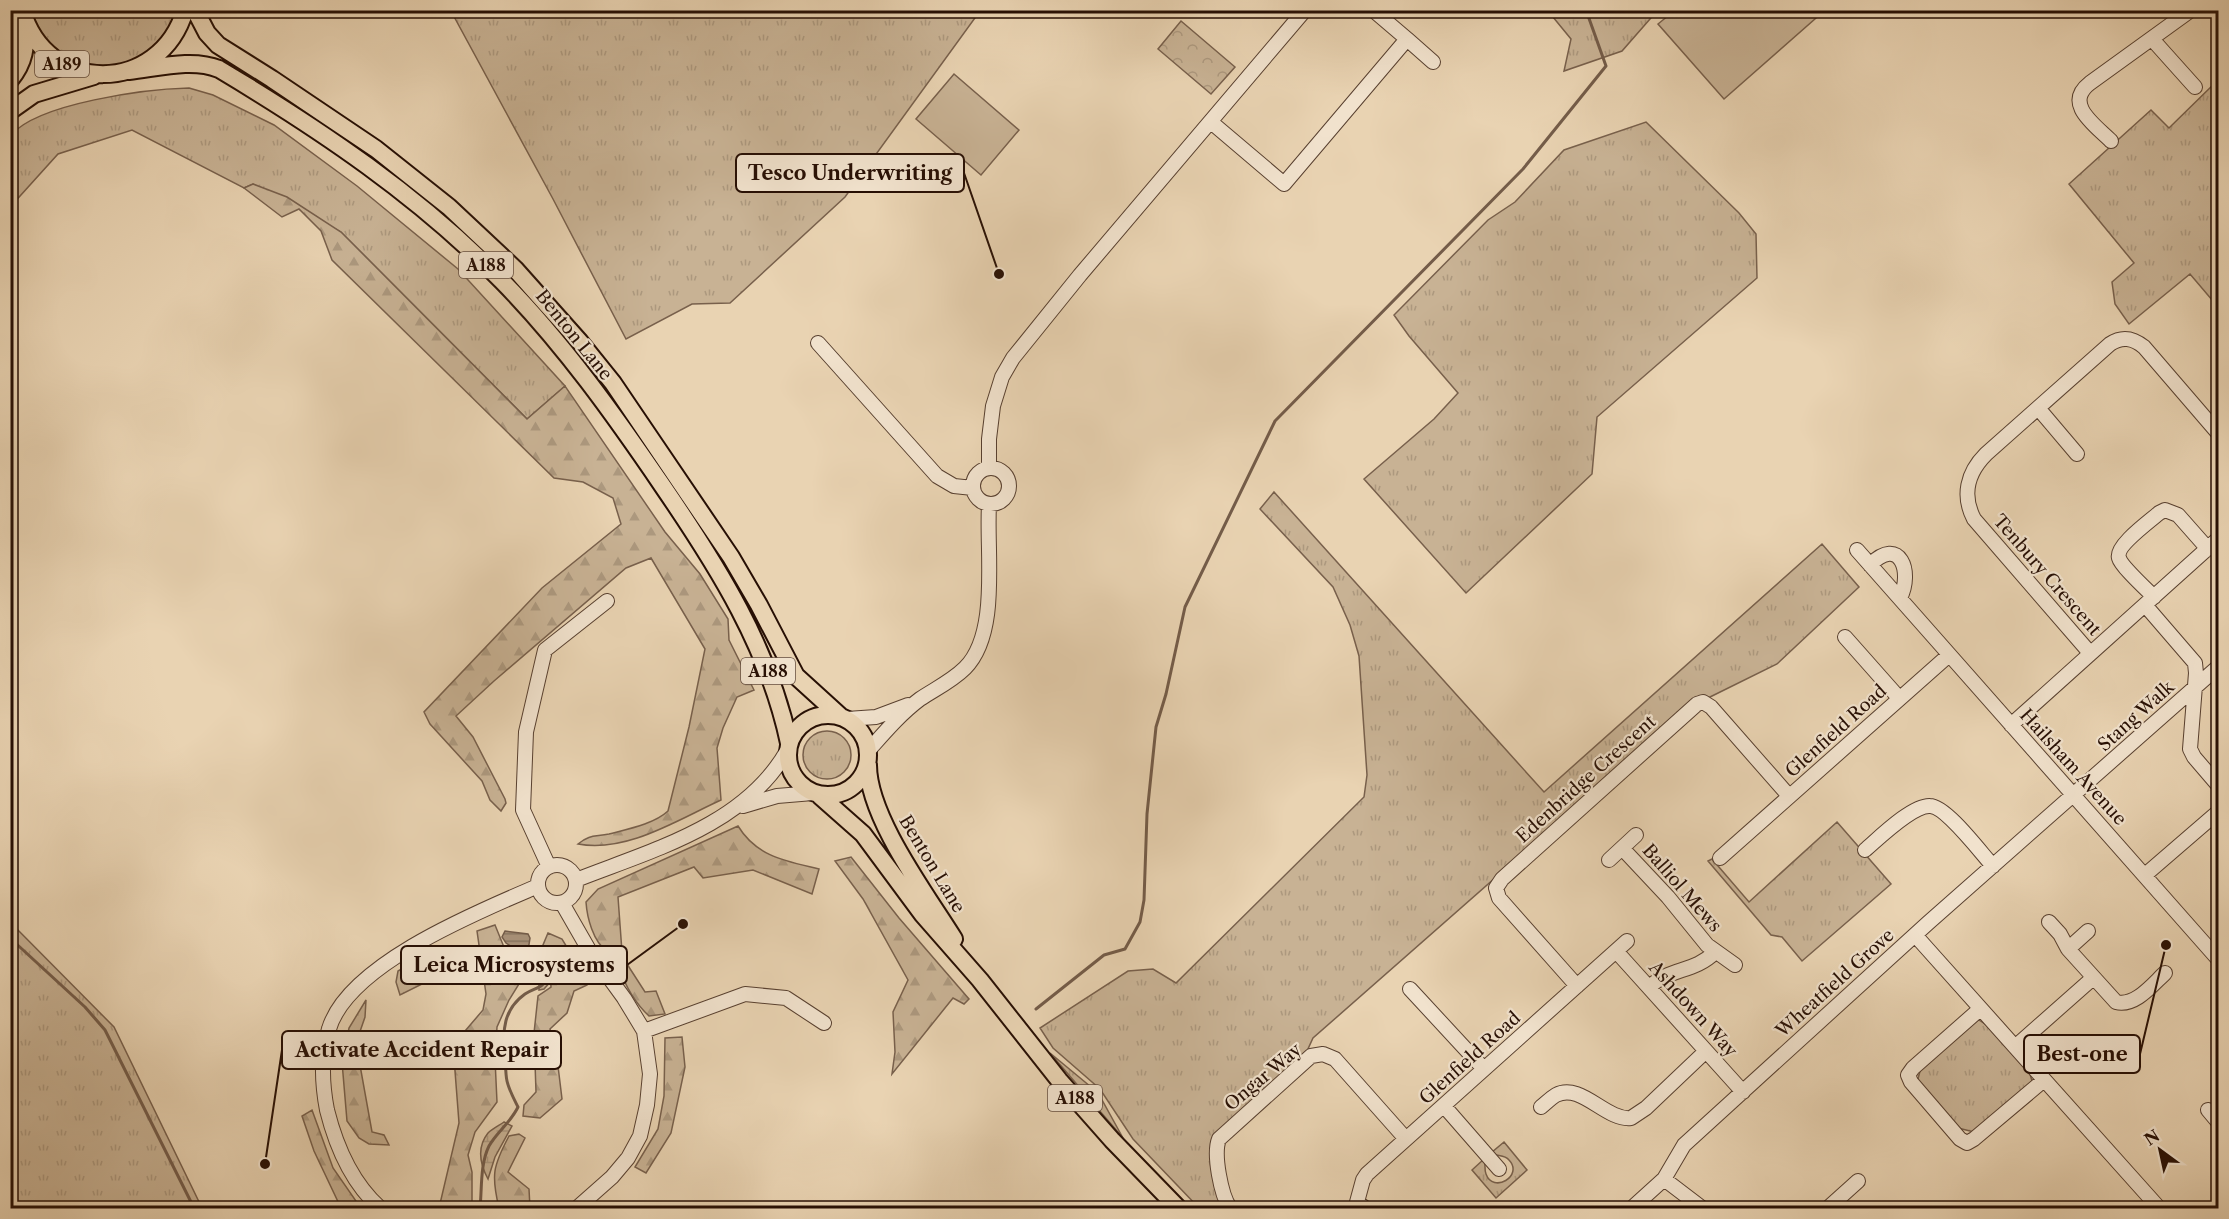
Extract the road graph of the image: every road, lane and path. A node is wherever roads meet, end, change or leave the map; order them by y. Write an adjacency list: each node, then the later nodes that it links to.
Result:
1 (185, 10): 10 (main road, A189)
2 (195, 10): 38 (main road, Benton Lane / A188)
3 (1305, 10): 15 (street)
4 (1373, 10): 7 (street)
5 (2191, 11): 8 (street)
6 (23, 14): 11 (main road, A189); 12 (main road, A189)
7 (1407, 39): 9 (street); 15 (street)
8 (2152, 39): 13 (street); 16 (street)
9 (1433, 62)
10 (129, 71): 11 (main road, A189); 40 (main road, Benton Lane / A188)
11 (100, 75): 14 (main road, A189)
12 (10, 80)
13 (2194, 87)
14 (10, 111)
15 (1211, 122): 21 (street)
16 (2111, 141)
17 (818, 343): 22 (street)
18 (2038, 408): 19 (street, Tenbury Crescent); 20 (street); 32 (street, Tenbury Crescent)
19 (2218, 433)
20 (2077, 454)
21 (989, 468): 22 (street); 23 (street)
22 (973, 488): 23 (street)
23 (989, 505): 37 (street)
24 (2218, 539): 25 (street)
25 (2208, 549): 30 (street); 30 (street)
26 (1857, 550): 27 (street, Hailsham Avenue)
27 (1870, 565): 28 (street, Hailsham Avenue); 28 (street)
28 (1900, 598): 33 (street, Hailsham Avenue)
29 (608, 601): 54 (street)
30 (2149, 601): 32 (street); 35 (street)
31 (1845, 637): 36 (street)
32 (2090, 653): 39 (street)
33 (1949, 655): 36 (street, Glenfield Road); 39 (street, Hailsham Avenue)
34 (2218, 667): 35 (street, Stang Walk)
35 (2195, 687): 42 (street); 44 (street, Stang Walk)
36 (1899, 698): 45 (street, Glenfield Road)
37 (918, 701): 38 (street); 41 (street)
38 (843, 718): 40 (main road); 41 (main road, A188)
39 (2011, 725): 44 (street, Hailsham Avenue)
40 (788, 747): 43 (main road, A188); 46 (street)
41 (868, 756): 43 (main road); 70 (main road, Benton Lane / A188)
42 (2218, 785)
43 (817, 794): 46 (street); 70 (main road, Benton Lane / A188)
44 (2074, 795): 53 (street, Wheatfield Grove); 55 (street, Hailsham Avenue)
45 (1790, 796): 51 (street, Glenfield Road); 71 (street, Edenbridge Crescent)
46 (735, 809): 56 (street)
47 (2218, 812): 55 (street)
48 (1636, 835): 49 (street, Balliol Mews)
49 (1622, 848): 52 (street, Balliol Mews); 65 (street, Balliol Mews)
50 (1865, 850): 53 (street)
51 (1720, 858)
52 (1609, 860)
53 (1993, 866): 61 (street, Wheatfield Grove)
54 (549, 867): 56 (street); 57 (street)
55 (2145, 875): 66 (street, Hailsham Avenue)
56 (576, 880): 58 (street)
57 (538, 886): 58 (street); 91 (street)
58 (562, 903): 76 (street)
59 (2049, 922): 63 (street)
60 (2088, 931): 63 (street)
61 (1915, 935): 74 (street); 81 (street, Wheatfield Grove)
62 (1627, 941): 64 (street, Glenfield Road)
63 (2068, 949): 69 (street)
64 (1616, 951): 71 (street, Glenfield Road); 72 (street, Ashdown Way)
65 (1715, 952): 67 (street, Balliol Mews); 72 (street, Balliol Mews)
66 (2216, 952)
67 (1735, 965)
68 (2165, 974): 69 (street)
69 (2093, 978): 77 (street)
70 (980, 980): 93 (main road, Benton Lane / A188)
71 (1577, 986): 79 (street, Glenfield Road)
72 (1649, 987): 78 (street, Ashdown Way)
73 (1410, 989): 79 (street)
74 (1980, 1009): 77 (street); 80 (street)
75 (824, 1023): 76 (street)
76 (644, 1031): 92 (street)
77 (2015, 1047): 80 (street)
78 (1706, 1051): 81 (street, Ashdown Way); 83 (street)
79 (1484, 1069): 82 (street, Glenfield Road)
80 (2044, 1080): 98 (street)
81 (1743, 1092): 88 (street, Wheatfield Grove)
82 (1444, 1106): 86 (street, Glenfield Road); 87 (street)
83 (1541, 1107)
84 (2208, 1110): 85 (street)
85 (2218, 1122)
86 (1406, 1139): 90 (street, Glenfield Road); 94 (street, Ongar Way)
87 (1499, 1169)
88 (1664, 1179): 95 (street, Wheatfield Grove); 96 (street)
89 (1858, 1181): 97 (street)
90 (1357, 1206)
91 (380, 1209)
92 (577, 1209)
93 (1178, 1209)
94 (1230, 1209)
95 (1632, 1209)
96 (1702, 1209)
97 (1828, 1209)
98 (2159, 1209)

